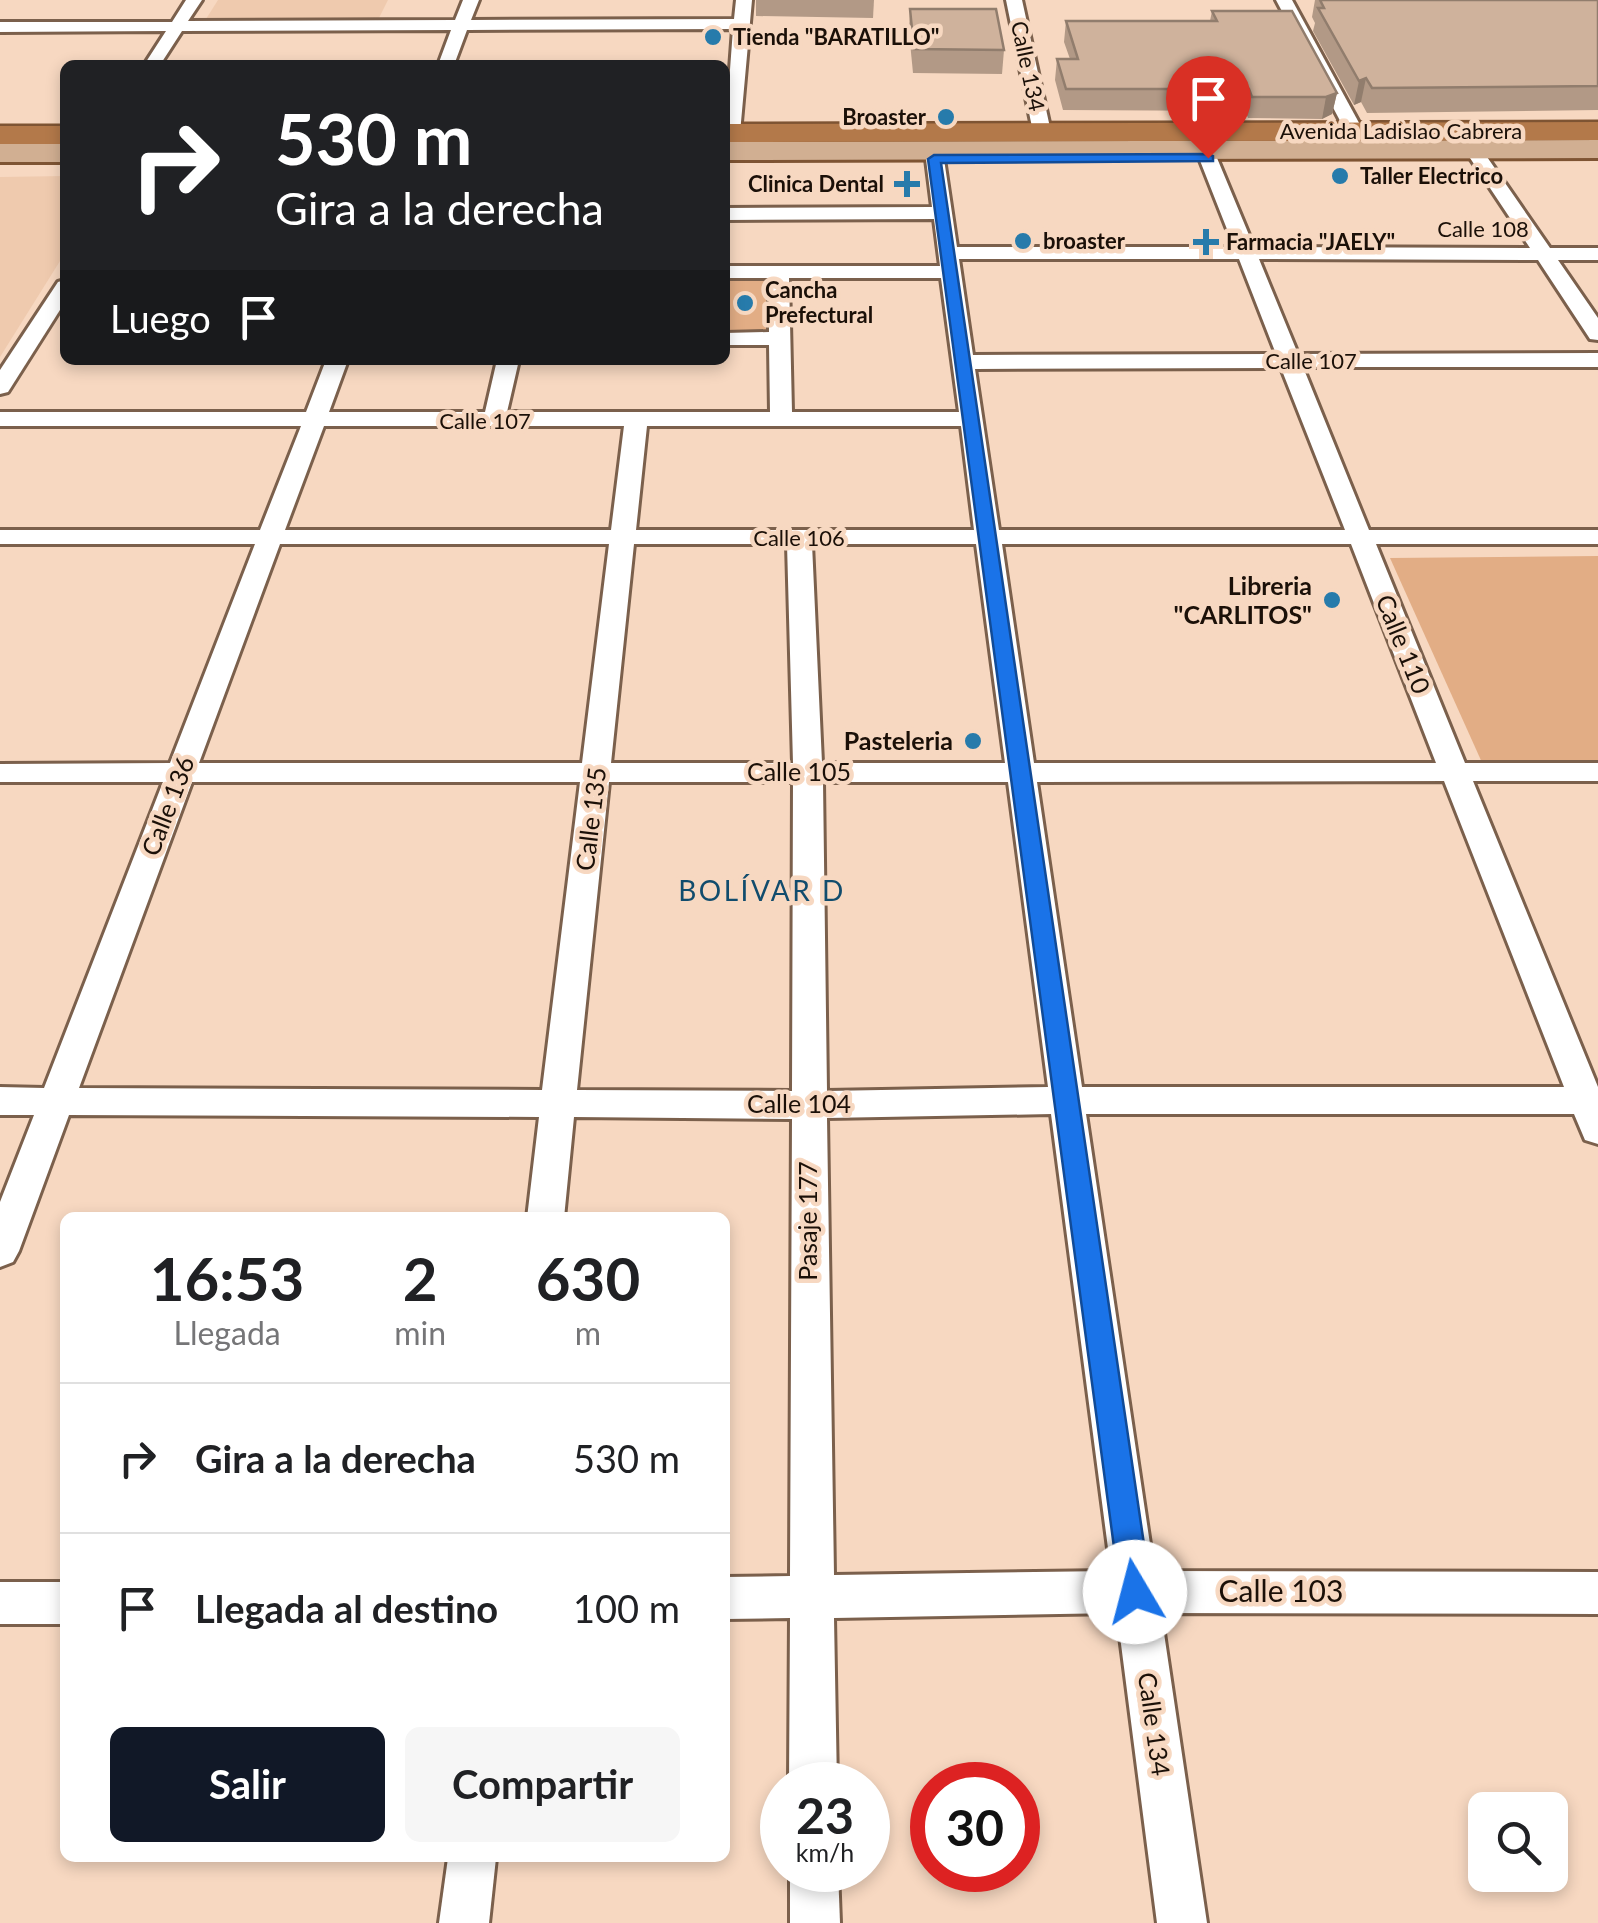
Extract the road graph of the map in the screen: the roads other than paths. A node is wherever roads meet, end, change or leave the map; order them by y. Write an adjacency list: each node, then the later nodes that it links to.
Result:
1 (194, 0): 7 (street)
2 (471, 0): 8 (street)
3 (744, 0): 6 (street)
4 (1014, 0): 14 (street, Calle 134)
5 (1284, 0): 15 (street)
6 (742, 24): 8 (street); 12 (street)
7 (177, 26): 8 (street); 9 (street); 10 (street)
8 (462, 26): 11 (street)
9 (0, 27)
10 (155, 60)
11 (448, 60)
12 (730, 114)
13 (1598, 131): 15 (highway, Avenida Ladislao Cabrera)
14 (1042, 132): 15 (highway, Avenida Ladislao Cabrera); 21 (highway, Avenida Ladislao Cabrera)
15 (1354, 132)
16 (60, 135): 17 (highway)
17 (0, 136)
18 (1598, 140): 22 (main road, Avenida Ladislao Cabrera)
19 (0, 143): 20 (main road)
20 (60, 143)
21 (730, 144)
22 (730, 144)
23 (730, 144): 25 (main road, Avenida Ladislao Cabrera)
24 (730, 144): 31 (highway, Avenida Ladislao Cabrera)
25 (1598, 148)
26 (60, 156): 27 (highway)
27 (0, 157)
28 (1208, 158): 29 (highway, Avenida Ladislao Cabrera); 31 (highway, Avenida Ladislao Cabrera); 34 (street, Calle 110)
29 (1479, 158): 30 (highway, Avenida Ladislao Cabrera); 35 (street)
30 (1598, 158)
31 (934, 159): 32 (street, Calle 134)
32 (942, 212): 33 (street); 37 (street, Calle 134)
33 (730, 214)
34 (1246, 253): 35 (street, Calle 108); 37 (street, Calle 108); 45 (street, Calle 110)
35 (1544, 254): 36 (street, Calle 108); 41 (street)
36 (1598, 254)
37 (949, 262): 39 (street, Calle 108); 46 (street, Calle 134)
38 (730, 272): 39 (street, Calle 108)
39 (779, 272): 42 (street)
40 (60, 294): 49 (street)
41 (1598, 334)
42 (779, 338): 43 (street); 53 (street)
43 (730, 339)
44 (1598, 360): 45 (street, Calle 107)
45 (1290, 361): 46 (street, Calle 107); 59 (street, Calle 110)
46 (963, 362): 51 (street, Calle 134)
47 (334, 365): 55 (street, Calle 136)
48 (507, 365): 54 (street)
49 (0, 386)
50 (0, 419): 55 (street, Calle 107)
51 (971, 419): 53 (street, Calle 107); 62 (street, Calle 134)
52 (636, 420): 53 (street, Calle 107); 54 (street, Calle 107); 58 (street, Calle 135)
53 (781, 420)
54 (494, 421): 55 (street, Calle 107)
55 (313, 422): 57 (street, Calle 136)
56 (0, 537): 57 (street, Calle 106)
57 (270, 537): 58 (street, Calle 106); 69 (street, Calle 136)
58 (623, 537): 61 (street, Calle 106); 63 (street, Calle 135)
59 (1360, 537): 60 (street, Calle 106); 62 (street, Calle 106); 66 (street, Calle 110)
60 (1598, 537)
61 (799, 538): 62 (street, Calle 106); 64 (street, Pasaje 177)
62 (988, 540): 65 (street, Calle 134)
63 (596, 772): 64 (street, Calle 105); 69 (street, Calle 105); 73 (street, Calle 135)
64 (808, 772): 65 (street, Calle 105); 74 (street, Pasaje 177)
65 (1020, 772): 66 (street, Calle 105); 71 (street, Calle 134)
66 (1454, 772): 67 (street, Calle 105); 75 (street, Calle 110)
67 (1598, 772)
68 (0, 773): 69 (street, Calle 105)
69 (180, 773): 70 (street, Calle 136)
70 (57, 1100): 72 (street, Calle 104); 73 (street, Calle 104); 77 (street, Calle 136)
71 (1066, 1100): 74 (street, Calle 104); 75 (street, Calle 104); 78 (street, Calle 134)
72 (0, 1101)
73 (558, 1102): 74 (street, Calle 104); 76 (street, Calle 135)
74 (807, 1105): 81 (street, Pasaje 177)
75 (1594, 1111)
76 (546, 1212)
77 (0, 1251)
78 (1135, 1592): 79 (street, Calle 103); 81 (street, Calle 103); 89 (street, Calle 134)
79 (1598, 1593)
80 (730, 1598): 81 (street, Calle 103)
81 (810, 1598): 84 (street, Pasaje 177)
82 (60, 1603): 83 (street)
83 (0, 1604)
84 (813, 1762)
85 (472, 1862): 87 (street)
86 (814, 1892): 88 (street)
87 (464, 1923)
88 (815, 1923)
89 (1182, 1923)

